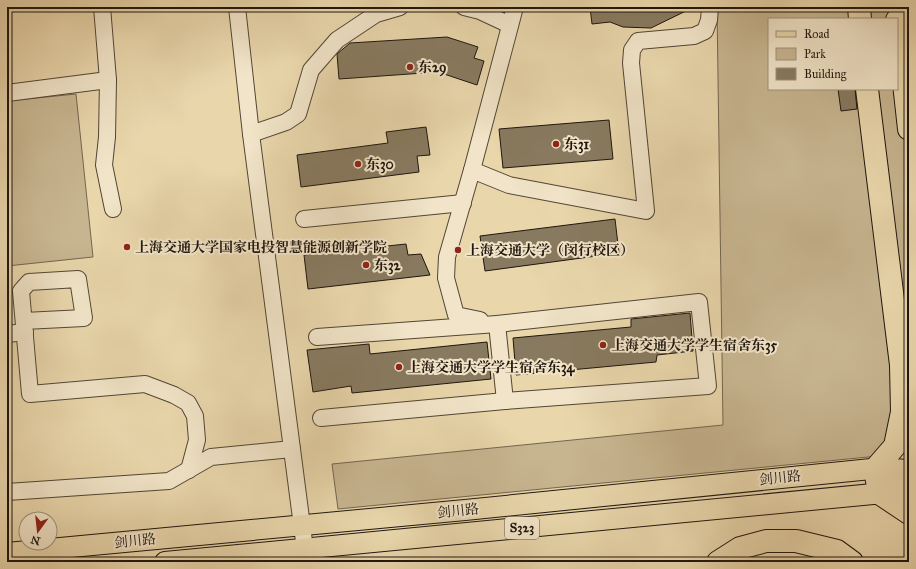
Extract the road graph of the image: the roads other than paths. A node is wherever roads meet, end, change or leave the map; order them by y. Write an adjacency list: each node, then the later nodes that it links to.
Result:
1 (102, 7): 13 (street)
2 (237, 7): 17 (street)
3 (400, 7): 17 (street)
4 (464, 7): 11 (street)
5 (515, 7): 11 (street)
6 (710, 7): 18 (street)
7 (859, 7): 9 (highway)
8 (896, 7): 10 (highway)
9 (860, 18)
10 (897, 18)
11 (510, 25): 18 (street)
12 (898, 29): 16 (highway)
13 (108, 80): 15 (street); 20 (street)
14 (867, 90): 25 (highway)
15 (7, 93)
16 (909, 129)
17 (251, 134): 28 (street)
18 (472, 170): 19 (street)
19 (463, 203): 21 (street); 22 (street)
20 (113, 209)
21 (304, 219)
22 (497, 324): 24 (street); 26 (street); 26 (street)
23 (7, 334): 31 (street)
24 (316, 337)
25 (905, 369): 30 (highway)
26 (505, 401): 27 (street)
27 (320, 418)
28 (292, 449): 31 (street); 38 (street)
29 (909, 466): 30 (main road, 剑川路)
30 (875, 468): 32 (highway); 36 (highway); 38 (main road, 剑川路)
31 (189, 470): 35 (street)
32 (909, 471)
33 (909, 486): 36 (highway)
34 (909, 490): 36 (main road, 剑川路 / S323)
35 (7, 492)
36 (879, 493): 37 (highway); 39 (main road, 剑川路 / S323)
37 (909, 513)
38 (302, 526): 39 (street); 40 (main road, 剑川路)
39 (305, 549): 41 (main road, 剑川路 / S323)
40 (7, 553)
41 (165, 562)
42 (718, 562): 43 (highway)
43 (852, 562)

